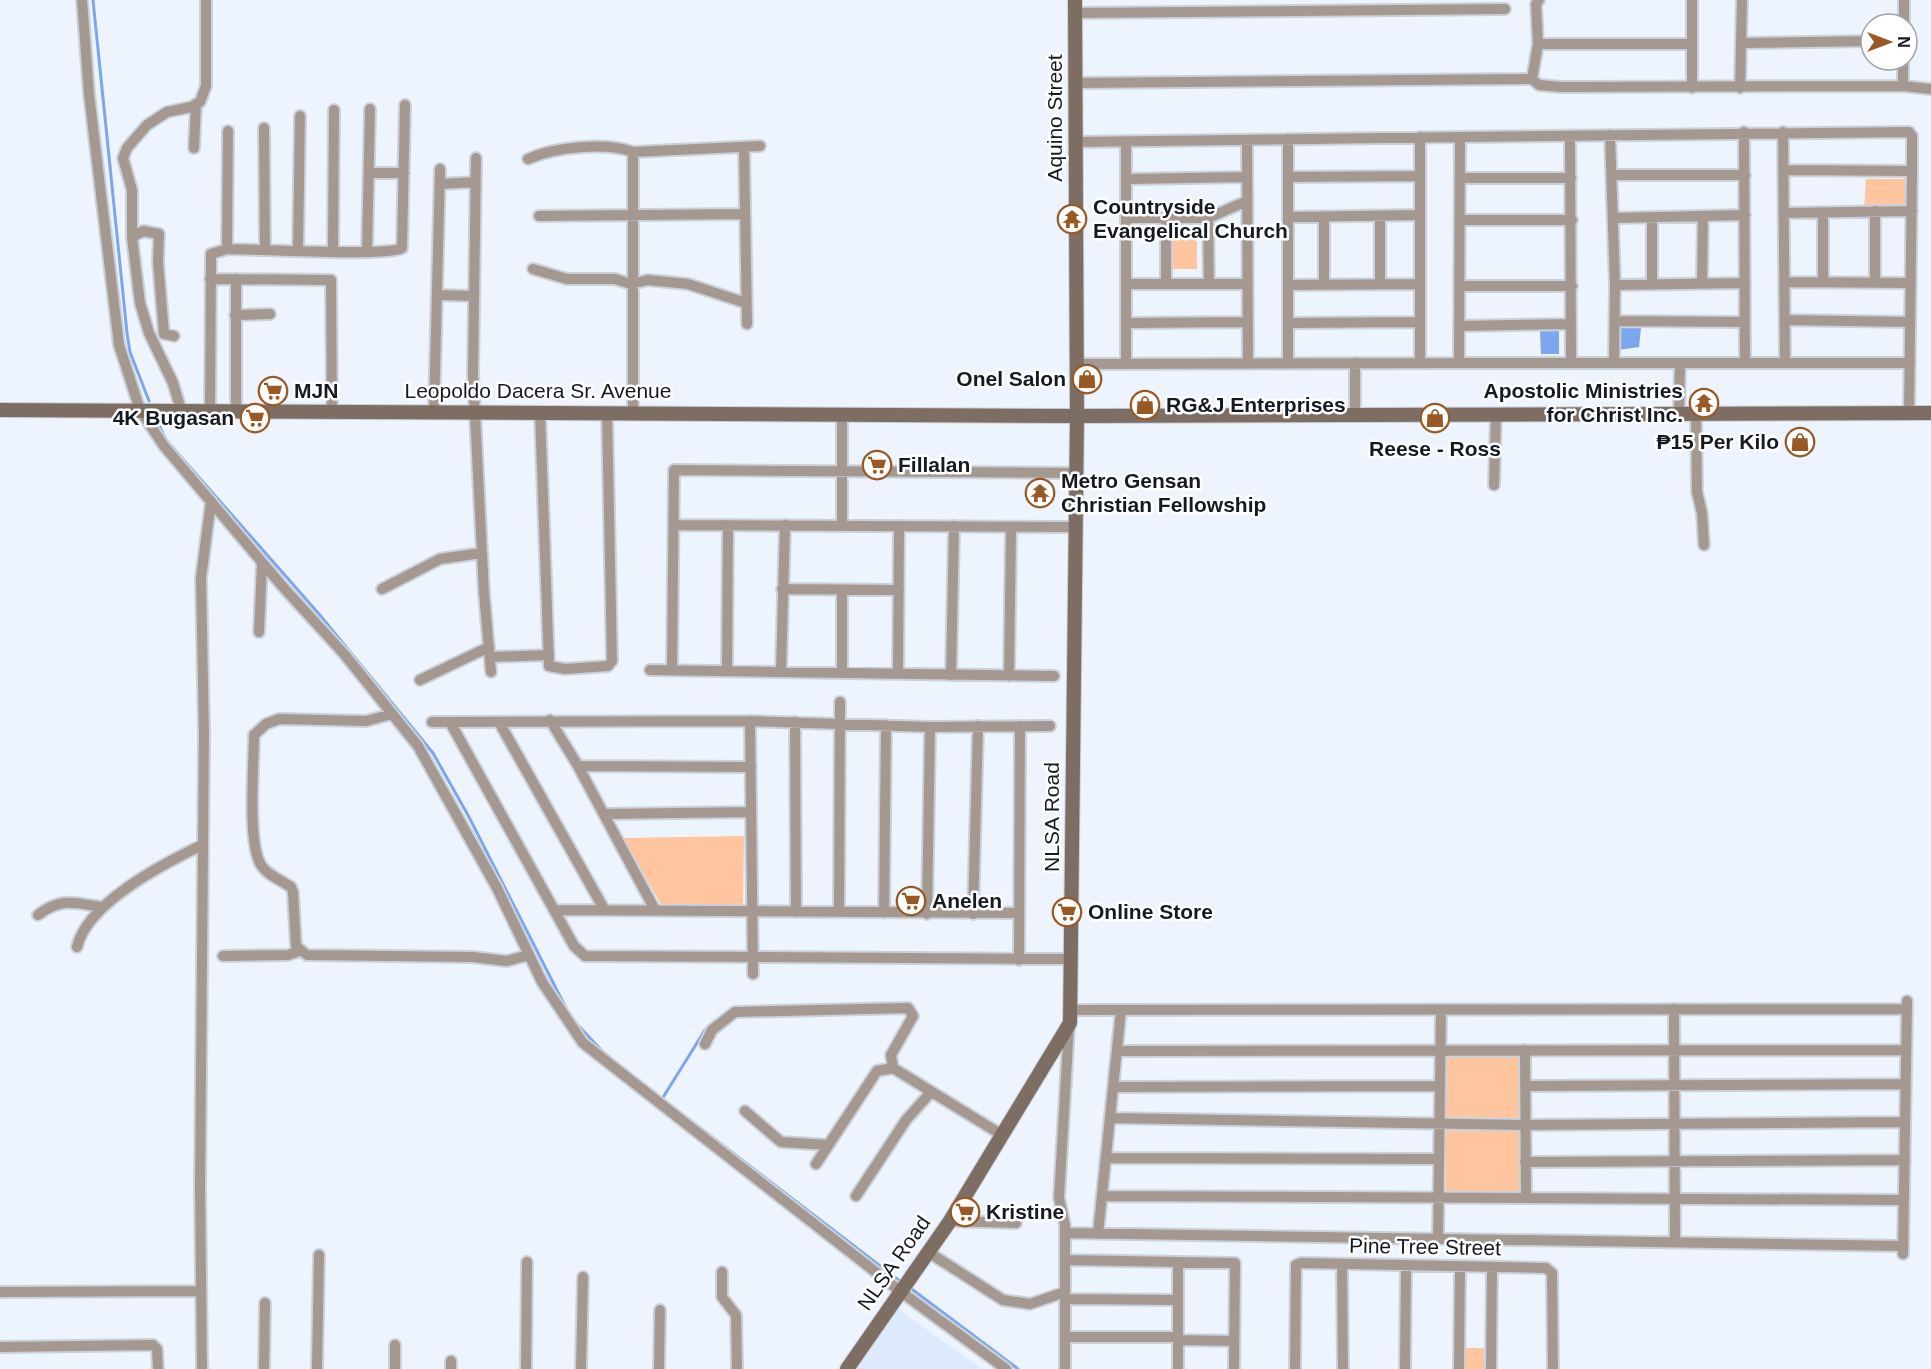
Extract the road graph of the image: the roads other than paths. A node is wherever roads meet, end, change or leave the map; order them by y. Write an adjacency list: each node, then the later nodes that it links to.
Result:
1 (82, 0): 137 (street)
2 (206, 0): 19 (street)
3 (1539, 0): 10 (street)
4 (1692, 0): 11 (street)
5 (1742, 0): 9 (street)
6 (1075, 6): 7 (street); 14 (main road, Aquino Street)
7 (1505, 9)
8 (1859, 41): 9 (street)
9 (1741, 43): 17 (street)
10 (1538, 44): 11 (street); 13 (street)
11 (1692, 44): 16 (street)
12 (1903, 72): 15 (street)
13 (1532, 80): 14 (street); 16 (street)
14 (1076, 83): 34 (main road, Aquino Street)
15 (1904, 86): 17 (street); 18 (street)
16 (1692, 88): 17 (street)
17 (1740, 88)
18 (1931, 89)
19 (196, 104): 38 (street); 78 (street)
20 (405, 105): 46 (street)
21 (370, 109): 45 (street)
22 (334, 110): 82 (street)
23 (300, 116): 81 (street)
24 (264, 128): 80 (street)
25 (228, 131): 79 (street)
26 (1744, 132): 27 (street); 28 (street); 49 (street)
27 (1783, 132): 43 (street); 44 (street)
28 (1610, 135): 29 (street); 48 (street)
29 (1570, 136): 31 (street); 53 (street)
30 (1420, 137): 31 (street); 32 (street); 47 (street)
31 (1461, 137): 52 (street)
32 (1288, 139): 33 (street); 51 (street)
33 (1247, 140): 35 (street); 50 (street)
34 (1076, 142): 35 (street); 135 (main road, Aquino Street)
35 (1126, 142): 54 (street)
36 (760, 146): 37 (street)
37 (744, 147): 39 (street); 62 (street)
38 (194, 148)
39 (633, 152): 41 (street); 66 (street)
40 (476, 158): 55 (street)
41 (528, 159)
42 (440, 168): 56 (street)
43 (1784, 170): 44 (street); 60 (street)
44 (1912, 171): 58 (street)
45 (370, 173): 46 (street); 83 (street)
46 (404, 173): 83 (street)
47 (1419, 176): 51 (street); 63 (street)
48 (1612, 176): 49 (street); 74 (street)
49 (1745, 176): 64 (street)
50 (1247, 177): 54 (street); 57 (street)
51 (1287, 177): 69 (street)
52 (1460, 178): 53 (street); 76 (street)
53 (1571, 178): 77 (street)
54 (1127, 179): 71 (street)
55 (476, 182): 56 (street); 107 (street)
56 (441, 184): 106 (street)
57 (1247, 201): 73 (street); 97 (street)
58 (1912, 211): 59 (street); 92 (street)
59 (1875, 212): 61 (street); 91 (street)
60 (1784, 213): 61 (street); 88 (street)
61 (1823, 213): 89 (street)
62 (744, 214): 66 (street); 108 (street)
63 (1420, 215): 67 (street); 99 (street)
64 (1745, 215): 68 (street); 90 (street)
65 (539, 216): 66 (street)
66 (634, 216): 93 (street)
67 (1380, 216): 70 (street); 98 (street)
68 (1703, 216): 75 (street); 87 (street)
69 (1287, 217): 70 (street); 101 (street)
70 (1324, 217): 102 (street)
71 (1126, 218): 72 (street); 94 (street)
72 (1166, 218): 73 (street); 95 (street)
73 (1208, 218): 96 (street)
74 (1613, 218): 75 (street); 103 (street)
75 (1652, 218): 100 (street)
76 (1461, 219): 77 (street); 104 (street)
77 (1572, 220): 105 (street)
78 (132, 237): 122 (street); 138 (street)
79 (227, 249): 80 (street); 85 (street)
80 (264, 249): 81 (street)
81 (298, 250): 82 (street)
82 (333, 251): 83 (street)
83 (367, 251)
84 (533, 269): 93 (street)
85 (210, 279): 86 (street); 139 (street)
86 (236, 279): 110 (street); 141 (street)
87 (1702, 282): 90 (street); 100 (street)
88 (1784, 282): 89 (street); 111 (street)
89 (1823, 282): 91 (street)
90 (1745, 283): 115 (street)
91 (1875, 283): 92 (street)
92 (1911, 283): 116 (street)
93 (631, 284): 108 (street); 146 (street)
94 (1126, 284): 95 (street); 117 (street)
95 (1166, 284): 96 (street)
96 (1209, 284): 97 (street)
97 (1247, 284): 113 (street)
98 (1380, 284): 99 (street); 102 (street)
99 (1420, 284): 114 (street)
100 (1652, 284): 103 (street)
101 (1287, 285): 102 (street); 118 (street)
102 (1324, 285)
103 (1615, 285): 112 (street)
104 (1460, 286): 105 (street); 121 (street)
105 (1572, 286): 120 (street)
106 (438, 295): 107 (street); 142 (street)
107 (474, 296): 143 (street)
108 (746, 303): 119 (street)
109 (270, 314): 110 (street)
110 (235, 315): 140 (street)
111 (1785, 320): 116 (street); 133 (street)
112 (1615, 321): 115 (street); 131 (street)
113 (1248, 322): 117 (street); 127 (street)
114 (1419, 322): 118 (street); 123 (street)
115 (1745, 322): 125 (street)
116 (1910, 322): 134 (street)
117 (1126, 323): 126 (street)
118 (1287, 323): 128 (street)
119 (747, 324)
120 (1571, 324): 121 (street); 124 (street)
121 (1459, 326): 130 (street)
122 (174, 336)
123 (1420, 362): 129 (street); 130 (street)
124 (1571, 362): 130 (street); 131 (street)
125 (1744, 362): 132 (street); 133 (street)
126 (1125, 363): 127 (street); 135 (street)
127 (1248, 363): 128 (street)
128 (1288, 363): 129 (street)
129 (1355, 363): 149 (street)
130 (1459, 363)
131 (1614, 363): 132 (street)
132 (1680, 363): 151 (street)
133 (1785, 363): 134 (street)
134 (1910, 363): 153 (street)
135 (1076, 364): 154 (main road, Aquino Street)
136 (0, 410): 137 (main road, Leopoldo Dacera Sr. Avenue)
137 (140, 410): 138 (main road, Leopoldo Dacera Sr. Avenue); 158 (street)
138 (181, 410): 139 (main road, Leopoldo Dacera Sr. Avenue)
139 (210, 410): 140 (main road, Leopoldo Dacera Sr. Avenue)
140 (236, 411): 141 (main road, Leopoldo Dacera Sr. Avenue)
141 (332, 411): 142 (main road, Leopoldo Dacera Sr. Avenue)
142 (434, 412): 143 (main road, Leopoldo Dacera Sr. Avenue)
143 (475, 412): 144 (main road, Leopoldo Dacera Sr. Avenue); 168 (street)
144 (540, 412): 145 (main road, Leopoldo Dacera Sr. Avenue); 176 (street)
145 (607, 413): 146 (main road, Leopoldo Dacera Sr. Avenue); 176 (street)
146 (633, 413): 148 (main road, Leopoldo Dacera Sr. Avenue)
147 (1931, 413): 153 (main road, Leopoldo Dacera Sr. Avenue)
148 (842, 414): 154 (main road, Leopoldo Dacera Sr. Avenue); 155 (street)
149 (1354, 414): 150 (main road, Leopoldo Dacera Sr. Avenue); 154 (main road, Leopoldo Dacera Sr. Avenue)
150 (1496, 414): 151 (main road, Leopoldo Dacera Sr. Avenue); 157 (street)
151 (1679, 414): 152 (main road, Leopoldo Dacera Sr. Avenue)
152 (1696, 414): 153 (main road, Leopoldo Dacera Sr. Avenue); 167 (street)
153 (1909, 414)
154 (1077, 416): 156 (main road, NLSA Road)
155 (842, 471): 156 (street); 159 (street); 162 (street)
156 (1076, 473): 166 (main road, NLSA Road)
157 (1494, 485)
158 (211, 501): 169 (street); 206 (street)
159 (674, 525): 160 (street); 178 (street)
160 (728, 525): 161 (street); 179 (street)
161 (785, 525): 162 (street); 171 (street)
162 (842, 526): 163 (street)
163 (899, 526): 164 (street); 173 (street)
164 (954, 526): 165 (street); 184 (street)
165 (1011, 527): 166 (street); 185 (street)
166 (1076, 527): 224 (main road, NLSA Road)
167 (1704, 545)
168 (481, 553): 170 (street); 175 (street)
169 (262, 563): 174 (street); 189 (street)
170 (382, 589)
171 (782, 589): 172 (street); 181 (street)
172 (842, 590): 173 (street); 182 (street)
173 (899, 590): 183 (street)
174 (259, 632)
175 (490, 652): 176 (street); 180 (street); 187 (street)
176 (549, 655)
177 (650, 670): 178 (street)
178 (672, 670): 179 (street)
179 (727, 671): 181 (street)
180 (491, 672)
181 (781, 672): 182 (street)
182 (842, 673): 183 (street)
183 (898, 674): 184 (street)
184 (951, 675): 185 (street)
185 (1009, 675): 186 (street)
186 (1054, 676)
187 (420, 680)
188 (840, 702): 196 (street)
189 (392, 714): 220 (street); 221 (street)
190 (550, 720): 191 (street); 194 (street); 202 (street)
191 (750, 721): 195 (street); 203 (street)
192 (432, 722): 193 (street)
193 (450, 722): 194 (street); 209 (street)
194 (499, 722): 208 (street)
195 (795, 722): 196 (street); 213 (street)
196 (840, 722): 197 (street); 212 (street)
197 (886, 725): 198 (street); 214 (street)
198 (930, 726): 199 (street); 216 (street)
199 (978, 726): 200 (street); 217 (street)
200 (1020, 726): 201 (street); 215 (street)
201 (1050, 726)
202 (578, 766): 203 (street); 205 (street)
203 (751, 767): 204 (street)
204 (751, 812): 205 (street); 211 (street)
205 (603, 814): 210 (street)
206 (201, 845): 207 (street); 282 (street)
207 (101, 907): 218 (street); 219 (street)
208 (604, 909): 209 (street); 210 (street)
209 (556, 910): 223 (street)
210 (655, 910): 211 (street)
211 (752, 911): 213 (street); 223 (street)
212 (839, 911): 213 (street); 214 (street)
213 (796, 912)
214 (884, 913): 216 (street)
215 (1018, 913): 217 (street); 225 (street)
216 (927, 914): 217 (street)
217 (973, 914)
218 (38, 915)
219 (77, 947)
220 (299, 951): 221 (street); 222 (street)
221 (529, 955): 281 (street)
222 (224, 956)
223 (752, 957): 225 (street); 226 (street)
224 (1072, 959): 225 (street); 230 (main road, NLSA Road)
225 (1019, 960)
226 (753, 974)
227 (1674, 1009): 229 (street); 234 (street); 235 (street)
228 (1122, 1010): 229 (street); 230 (street); 236 (street)
229 (1441, 1010): 232 (street)
230 (1070, 1017): 250 (main road, NLSA Road); 266 (street)
231 (705, 1044): 237 (street)
232 (1440, 1050): 233 (street); 236 (street); 240 (street)
233 (1525, 1050): 234 (street); 241 (street)
234 (1674, 1050): 235 (street); 239 (street)
235 (1906, 1050): 238 (street)
236 (1117, 1051): 242 (street)
237 (893, 1068): 243 (street); 251 (street)
238 (1906, 1084): 239 (street); 246 (street)
239 (1674, 1085): 241 (street); 248 (street)
240 (1440, 1086): 242 (street); 247 (street)
241 (1525, 1086): 249 (street)
242 (1113, 1087): 245 (street)
243 (931, 1092): 250 (street); 258 (street)
244 (745, 1111): 251 (street)
245 (1110, 1118): 247 (street); 252 (street)
246 (1905, 1122): 248 (street); 254 (street)
247 (1440, 1123): 249 (street); 253 (street)
248 (1675, 1124): 249 (street); 256 (street)
249 (1525, 1125): 255 (street)
250 (1002, 1135): 264 (main road, NLSA Road)
251 (828, 1145): 257 (street)
252 (1106, 1158): 253 (street); 259 (street)
253 (1439, 1159): 260 (street)
254 (1905, 1160): 256 (street); 263 (street)
255 (1525, 1162): 256 (street); 261 (street)
256 (1675, 1162): 262 (street)
257 (816, 1164)
258 (856, 1196)
259 (1102, 1196): 260 (street); 267 (street)
260 (1439, 1197): 261 (street); 268 (street)
261 (1526, 1198): 262 (street)
262 (1675, 1199): 263 (street); 269 (street)
263 (1904, 1200): 269 (street)
264 (950, 1221): 265 (street); 270 (main road, NLSA Road)
265 (1017, 1223)
266 (1065, 1233): 267 (street); 272 (street)
267 (1098, 1234): 268 (street)
268 (1438, 1239): 269 (street)
269 (1675, 1242)
270 (928, 1252): 281 (main road, NLSA Road); 284 (street)
271 (319, 1255): 296 (street)
272 (1065, 1260): 274 (street); 284 (street)
273 (527, 1262): 298 (street)
274 (1178, 1262): 285 (street); 290 (street)
275 (1342, 1265): 276 (street, Pine Tree Street); 307 (street, Pine Tree Street); 308 (street)
276 (1406, 1267): 277 (street, Pine Tree Street); 309 (street)
277 (1460, 1268): 278 (street, Pine Tree Street); 310 (street)
278 (1492, 1268): 311 (street); 312 (street, Pine Tree Street)
279 (722, 1272): 301 (street)
280 (582, 1277): 299 (street)
281 (903, 1287): 302 (main road, NLSA Road); 303 (street)
282 (201, 1291): 283 (street); 294 (street)
283 (0, 1292)
284 (1065, 1295): 285 (street); 288 (street)
285 (1178, 1300): 289 (street)
286 (265, 1303): 295 (street)
287 (660, 1310): 300 (street)
288 (1065, 1337): 289 (street); 304 (street)
289 (1178, 1339): 290 (street); 305 (street)
290 (1234, 1341): 306 (street)
291 (395, 1345): 297 (street)
292 (0, 1347): 293 (street)
293 (158, 1369)
294 (202, 1369)
295 (264, 1369)
296 (317, 1369)
297 (395, 1369)
298 (525, 1369)
299 (581, 1369)
300 (659, 1369)
301 (737, 1369)
302 (847, 1369)
303 (1006, 1369)
304 (1065, 1369)
305 (1178, 1369)
306 (1234, 1369)
307 (1295, 1369)
308 (1343, 1369)
309 (1405, 1369)
310 (1459, 1369)
311 (1491, 1369)
312 (1553, 1369)

